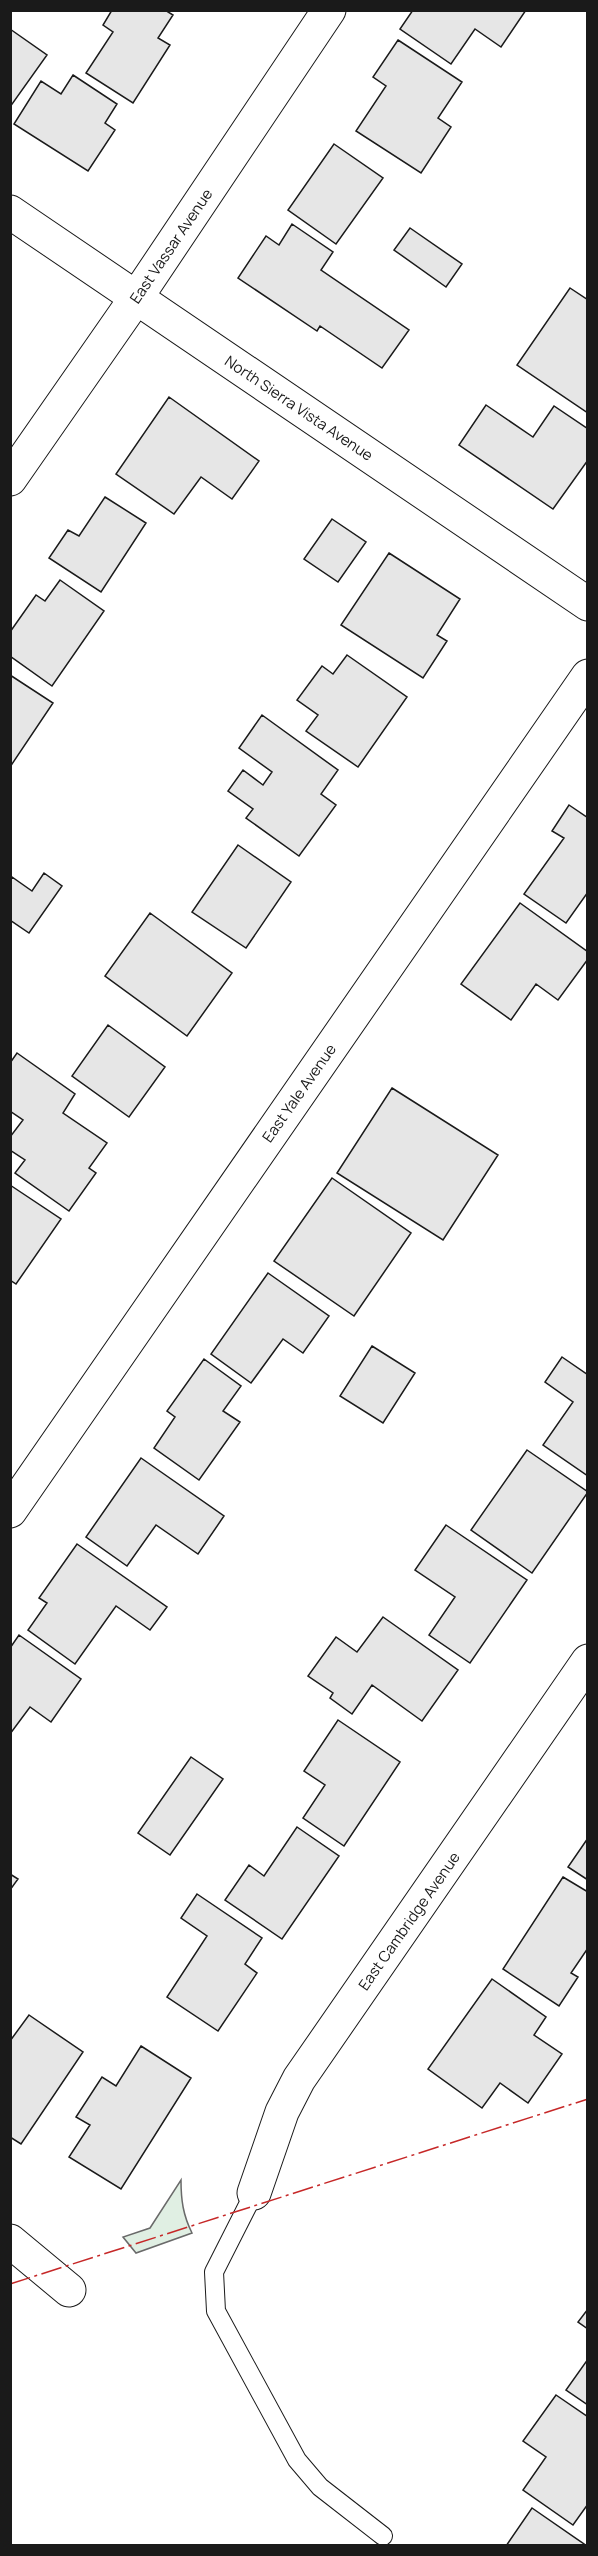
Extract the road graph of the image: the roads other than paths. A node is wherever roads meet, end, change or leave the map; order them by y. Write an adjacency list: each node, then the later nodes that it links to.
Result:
1 (329, 10): 3 (street, East Vassar Avenue)
2 (10, 212): 3 (street, North Sierra Vista Avenue)
3 (136, 298): 4 (street, East Vassar Avenue); 5 (street, North Sierra Vista Avenue)
4 (10, 479)
5 (588, 604)
6 (588, 676): 7 (street, East Yale Avenue)
7 (10, 1511)
8 (588, 1661): 9 (street, East Cambridge Avenue)
9 (254, 2193): 12 (lane)
10 (10, 2241): 11 (street)
11 (69, 2290)
12 (383, 2536)

